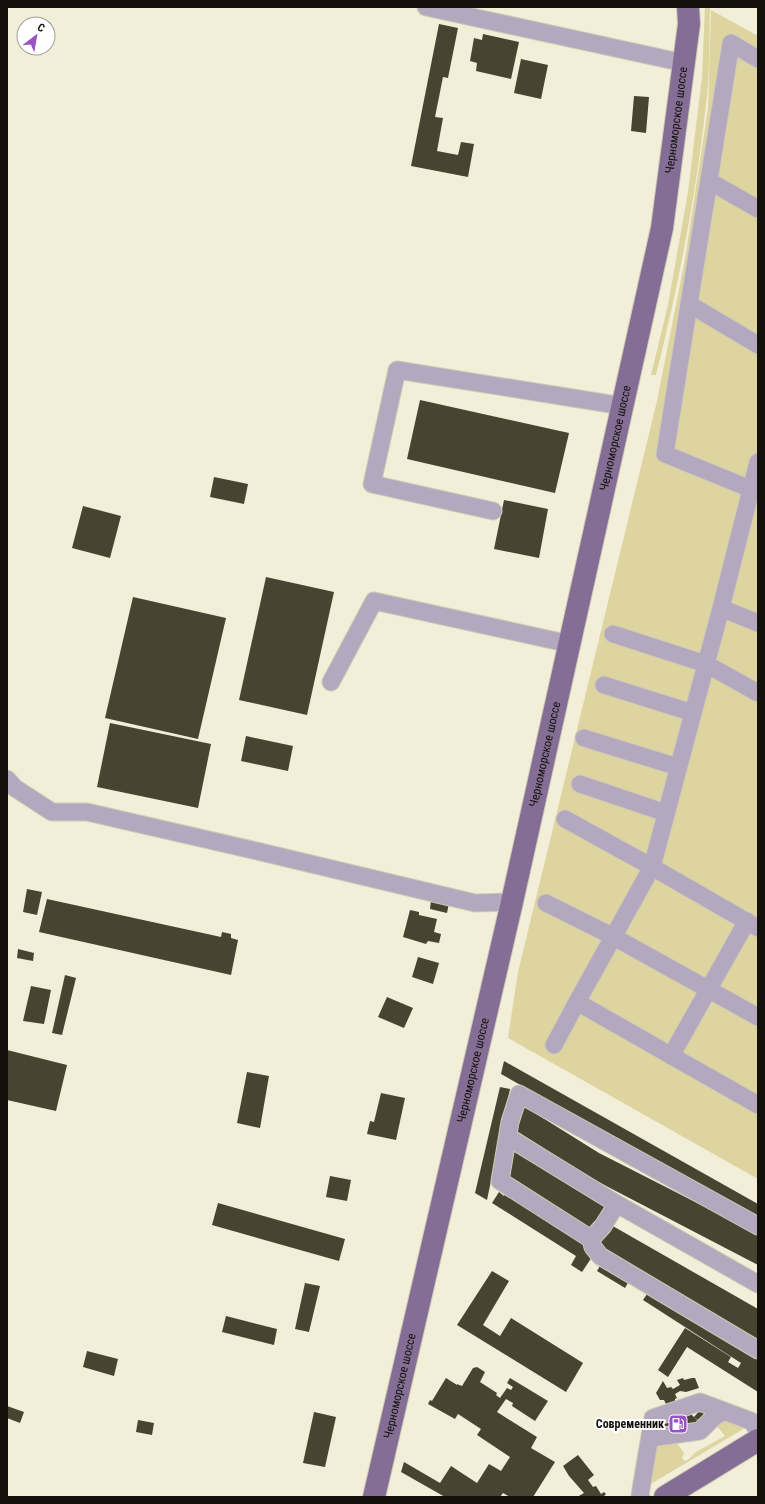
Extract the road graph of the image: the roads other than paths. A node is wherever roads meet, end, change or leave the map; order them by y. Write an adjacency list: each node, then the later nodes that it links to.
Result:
1 (426, 7): 4 (lane)
2 (688, 7): 4 (main road, Черноморское шоссе)
3 (758, 59): 5 (lane)
4 (684, 64): 9 (main road, Черноморское шоссе)
5 (709, 181): 6 (lane); 7 (lane)
6 (758, 209)
7 (689, 304): 8 (lane); 11 (lane)
8 (758, 345)
9 (622, 406): 12 (lane); 16 (main road, Черноморское шоссе)
10 (758, 462): 11 (lane)
11 (755, 491): 13 (lane)
12 (493, 511)
13 (721, 608): 14 (lane); 17 (lane)
14 (758, 623)
15 (613, 634): 17 (lane)
16 (570, 644): 18 (lane); 29 (main road, Черноморское шоссе)
17 (706, 664): 20 (lane); 21 (lane)
18 (331, 682)
19 (604, 685): 21 (lane)
20 (758, 693)
21 (693, 712): 23 (lane)
22 (584, 738): 23 (lane)
23 (678, 767): 26 (lane)
24 (7, 779): 29 (lane)
25 (580, 784): 26 (lane)
26 (666, 813): 28 (lane)
27 (564, 819): 28 (lane)
28 (652, 867): 31 (lane); 32 (lane)
29 (512, 902): 49 (main road, Черноморское шоссе)
30 (546, 903): 32 (lane)
31 (753, 924): 33 (lane)
32 (612, 936): 33 (lane); 34 (lane)
33 (708, 990): 35 (lane); 37 (lane)
34 (577, 1002): 36 (lane); 37 (lane)
35 (758, 1017)
36 (554, 1046)
37 (671, 1056): 38 (lane)
38 (758, 1105)
39 (508, 1137): 40 (lane); 41 (lane); 42 (lane)
40 (616, 1204): 42 (lane); 43 (lane)
41 (758, 1226)
42 (591, 1239): 44 (lane)
43 (758, 1284)
44 (758, 1350)
45 (724, 1411): 46 (lane); 47 (lane); 47 (lane)
46 (758, 1430)
47 (650, 1438): 50 (lane)
48 (758, 1440): 51 (main road)
49 (374, 1497)
50 (641, 1497)
51 (665, 1497)

